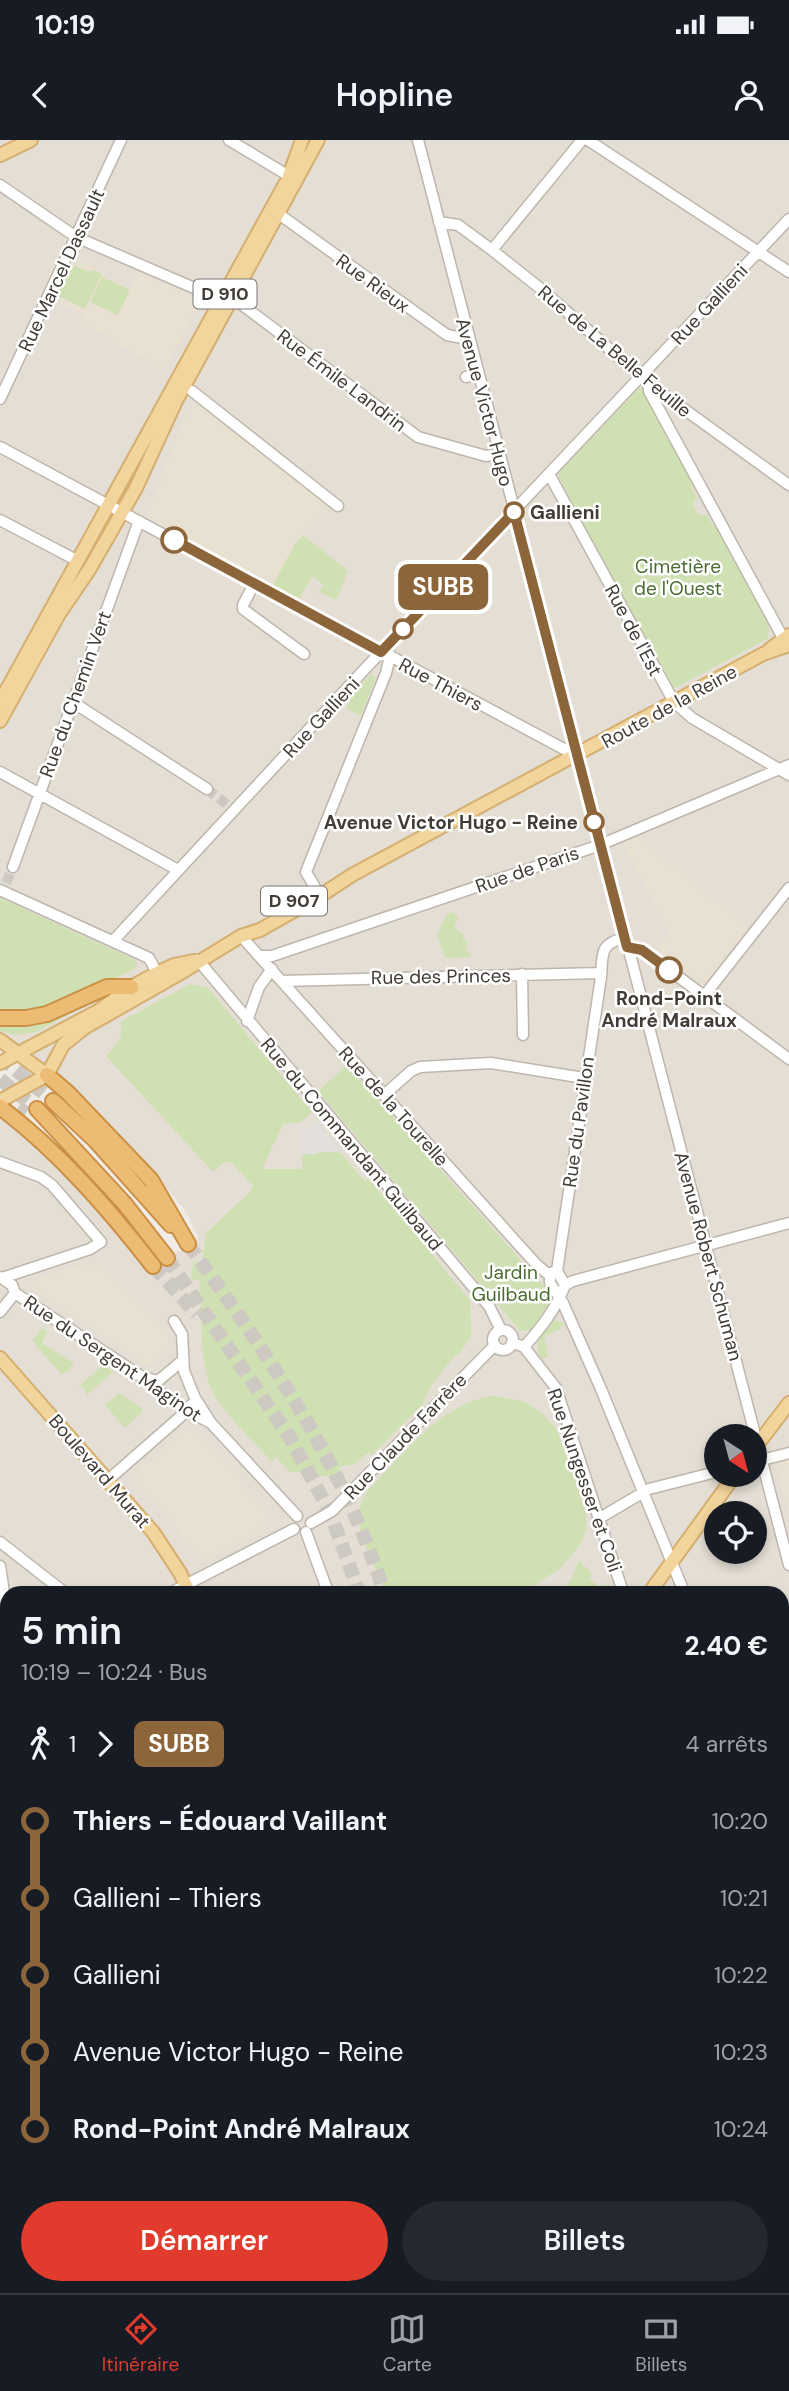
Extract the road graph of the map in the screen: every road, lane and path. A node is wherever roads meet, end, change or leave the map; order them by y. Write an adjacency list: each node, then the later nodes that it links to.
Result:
1 (31, 140): 11 (main road)
2 (121, 140): 18 (street, Rue Marcel Dassault)
3 (229, 140): 12 (street)
4 (302, 140): 12 (main road, D 910)
5 (309, 140): 12 (main road, D 910)
6 (318, 140): 17 (main road, D 910)
7 (325, 140): 14 (main road, D 910)
8 (418, 140): 16 (street, Avenue Victor Hugo)
9 (582, 140): 19 (street)
10 (587, 140): 20 (street)
11 (0, 155)
12 (289, 176): 22 (main road, D 910)
13 (0, 185): 18 (street, Rue Émile Landrin)
14 (283, 217): 17 (main road, D 910); 23 (street, Rue Rieux)
15 (789, 219): 20 (street, Rue Gallieni)
16 (439, 222): 19 (street, Rue de La Belle Feuille); 23 (street, Avenue Victor Hugo)
17 (271, 230): 22 (main road, D 910)
18 (76, 237): 22 (street, Rue Émile Landrin); 28 (street, Rue Marcel Dassault)
19 (492, 250): 26 (street, Rue de La Belle Feuille)
20 (758, 252): 21 (street); 26 (street, Rue Gallieni)
21 (789, 272)
22 (228, 299): 27 (main road, D 910); 30 (street, Rue Émile Landrin); 34 (main road, D 910)
23 (468, 339): 24 (street, Avenue Victor Hugo)
24 (478, 373): 25 (street); 30 (street, Avenue Victor Hugo)
25 (466, 377)
26 (644, 380): 31 (street, Rue Gallieni); 32 (street, Rue de La Belle Feuille); 40 (street)
27 (190, 386): 33 (street); 34 (main road, D 910)
28 (0, 399)
29 (0, 447): 34 (street, Rue Thiers)
30 (498, 453): 35 (street, Avenue Victor Hugo)
31 (549, 474): 35 (street, Rue Gallieni); 47 (street, Rue de l'Est)
32 (789, 485)
33 (338, 506)
34 (115, 508): 37 (street, Rue Thiers); 38 (main road, D 910); 48 (main road, D 910)
35 (514, 512): 41 (street, Rue Gallieni); 49 (street, Avenue Victor Hugo)
36 (0, 520): 38 (street)
37 (139, 521): 39 (street, Rue Thiers); 45 (street, Rue du Chemin Vert)
38 (78, 561): 46 (main road, D 910)
39 (254, 582): 41 (street, Rue Thiers); 42 (street)
40 (787, 639): 47 (main road, Route de la Reine / D 907)
41 (386, 651): 43 (street, Rue Gallieni); 44 (street); 49 (street, Rue Thiers)
42 (304, 654)
43 (370, 663): 44 (street); 57 (street, Rue Gallieni)
44 (386, 673): 60 (street)
45 (71, 701): 53 (street); 54 (street, Rue du Chemin Vert)
46 (0, 702)
47 (674, 702): 49 (main road, Route de la Reine / D 907); 50 (street, Rue de l'Est)
48 (0, 721)
49 (577, 756): 55 (street, Avenue Victor Hugo); 60 (main road, Route de la Reine / D 907)
50 (784, 767): 52 (street, Rue de l'Est); 55 (street, Rue de Paris)
51 (0, 772): 54 (street)
52 (789, 775)
53 (207, 789)
54 (39, 794): 56 (street, Rue du Chemin Vert); 57 (street)
55 (600, 845): 63 (street, Avenue Victor Hugo); 64 (street, Rue de Paris)
56 (13, 867)
57 (178, 870): 62 (street, Rue Gallieni)
58 (3, 888): 62 (street)
59 (789, 888): 73 (street)
60 (318, 893): 61 (main road, Route de la Reine / D 907)
61 (241, 936): 64 (street, Rue de la Tourelle); 65 (main road, Route de la Reine / D 907)
62 (113, 941): 67 (street)
63 (626, 943): 68 (street); 73 (street); 90 (street, Avenue Robert Schuman)
64 (260, 956): 66 (street, Rue de la Tourelle)
65 (198, 960): 67 (main road); 72 (main road); 75 (street, Rue du Commandant Guilbaud)
66 (272, 969): 70 (street, Rue de la Tourelle); 75 (street)
67 (157, 973): 71 (main road); 72 (street)
68 (601, 973): 69 (street, Rue des Princes); 82 (street, Rue du Pavillon)
69 (522, 974): 70 (street, Rue des Princes); 76 (street)
70 (282, 981): 83 (street, Rue de la Tourelle)
71 (131, 987): 74 (highway); 78 (main road)
72 (149, 989): 81 (main road)
73 (704, 996): 79 (street)
74 (0, 1018)
75 (247, 1021): 100 (street, Rue du Commandant Guilbaud)
76 (523, 1035)
77 (0, 1040): 78 (main road)
78 (18, 1053): 80 (main road); 81 (main road)
79 (789, 1059)
80 (0, 1063)
81 (47, 1075): 84 (main road); 85 (highway)
82 (584, 1078): 83 (street); 93 (street, Rue du Pavillon)
83 (384, 1095): 93 (street, Rue de la Tourelle)
84 (0, 1101)
85 (53, 1101)
86 (0, 1107): 92 (highway)
87 (31, 1111): 91 (highway)
88 (0, 1162): 94 (street)
89 (789, 1223): 90 (street)
90 (706, 1244): 95 (street); 111 (street, Avenue Robert Schuman)
91 (167, 1258)
92 (153, 1266)
93 (553, 1273): 95 (street); 97 (street)
94 (1, 1278): 96 (street, Rue du Sergent Maginot)
95 (565, 1285): 97 (street)
96 (15, 1293): 98 (street); 106 (street, Rue du Sergent Maginot)
97 (560, 1297): 103 (street); 119 (street)
98 (0, 1312)
99 (174, 1321): 105 (street)
100 (501, 1330): 101 (street, Rue du Commandant Guilbaud); 102 (street)
101 (512, 1342): 102 (street); 103 (street, Rue Nungesser et Coli)
102 (495, 1345): 122 (street, Rue Claude Farrère)
103 (524, 1347): 121 (street, Rue Nungesser et Coli)
104 (0, 1358): 116 (main road, Boulevard Murat)
105 (183, 1361): 106 (street); 107 (street)
106 (142, 1377): 109 (street, Rue du Sergent Maginot)
107 (195, 1398): 109 (street); 110 (street)
108 (789, 1403): 112 (main road)
109 (187, 1410): 110 (street, Rue du Sergent Maginot); 116 (street)
110 (211, 1423): 120 (street)
111 (751, 1424)
112 (767, 1437)
113 (767, 1451): 114 (street)
114 (789, 1452)
115 (704, 1475): 119 (street)
116 (108, 1480): 130 (main road, Boulevard Murat)
117 (767, 1484): 126 (street, Avenue Robert Schuman)
118 (726, 1488): 125 (main road)
119 (642, 1491): 121 (street); 125 (street)
120 (297, 1517): 122 (street); 123 (street)
121 (598, 1519): 133 (street, Rue Nungesser et Coli)
122 (308, 1527): 123 (street); 132 (street)
123 (294, 1529): 131 (street)
124 (0, 1542): 129 (street)
125 (672, 1562): 134 (main road); 135 (street)
126 (789, 1565)
127 (0, 1566): 128 (street)
128 (3, 1586)
129 (56, 1586)
130 (185, 1586)
131 (192, 1586)
132 (326, 1586)
133 (621, 1586)
134 (654, 1586)
135 (682, 1586)

